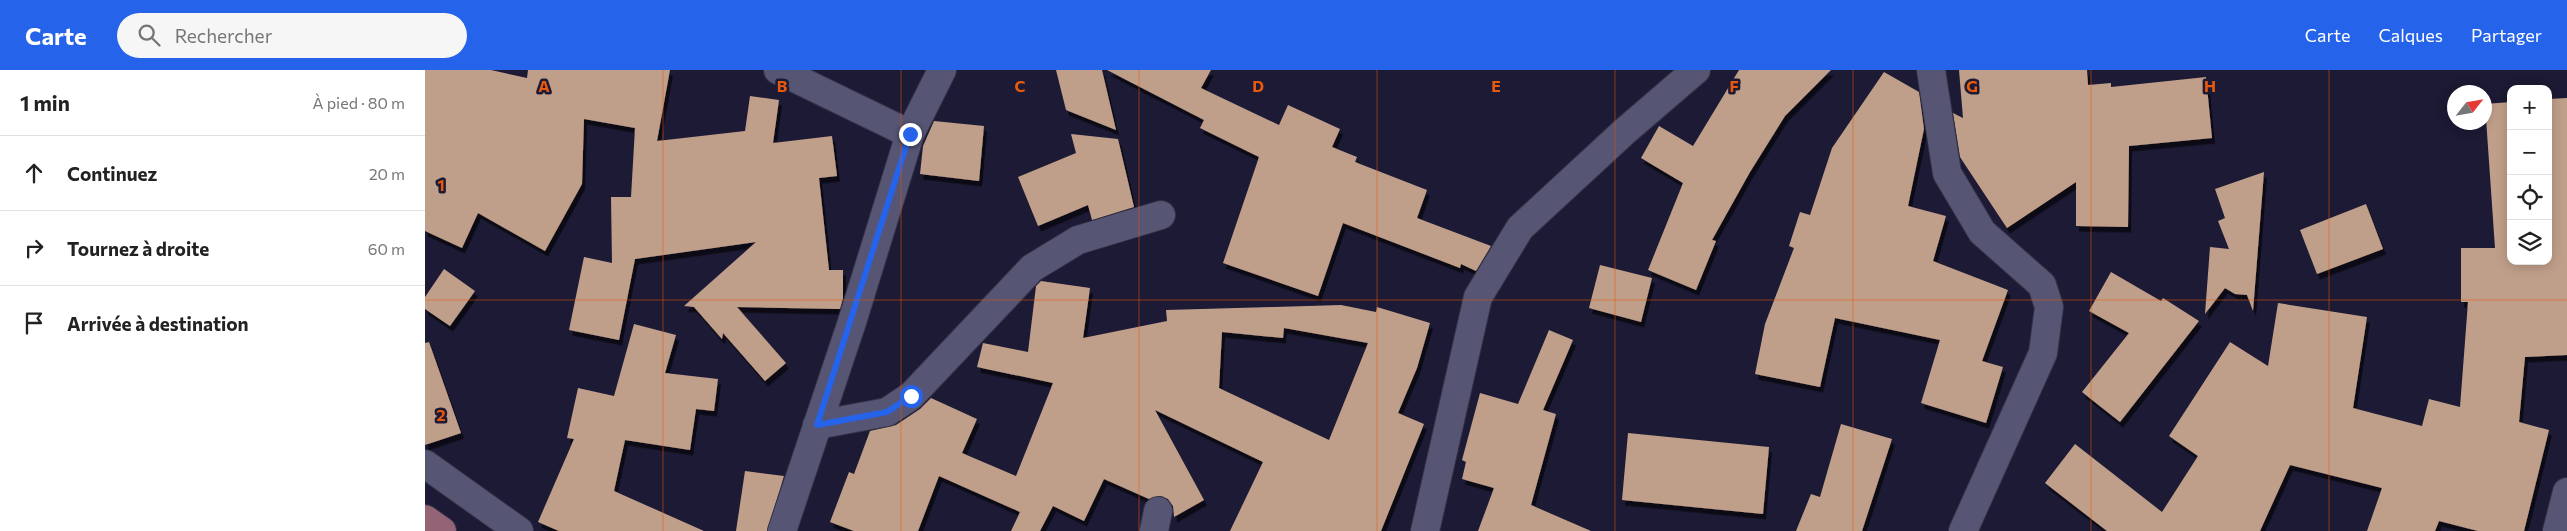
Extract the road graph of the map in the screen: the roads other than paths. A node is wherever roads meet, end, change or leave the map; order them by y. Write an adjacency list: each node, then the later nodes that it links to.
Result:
1 (778, 70): 5 (street)
2 (942, 70): 5 (street)
3 (1696, 70): 14 (street)
4 (1931, 70): 15 (street)
5 (910, 134): 7 (street)
6 (1161, 215): 7 (street)
7 (817, 425): 13 (street)
8 (425, 464): 12 (street)
9 (2567, 492): 16 (street)
10 (425, 520): 11 (main road)
11 (442, 531)
12 (519, 531)
13 (782, 531)
14 (1425, 531)
15 (1963, 531)
16 (2557, 531)

